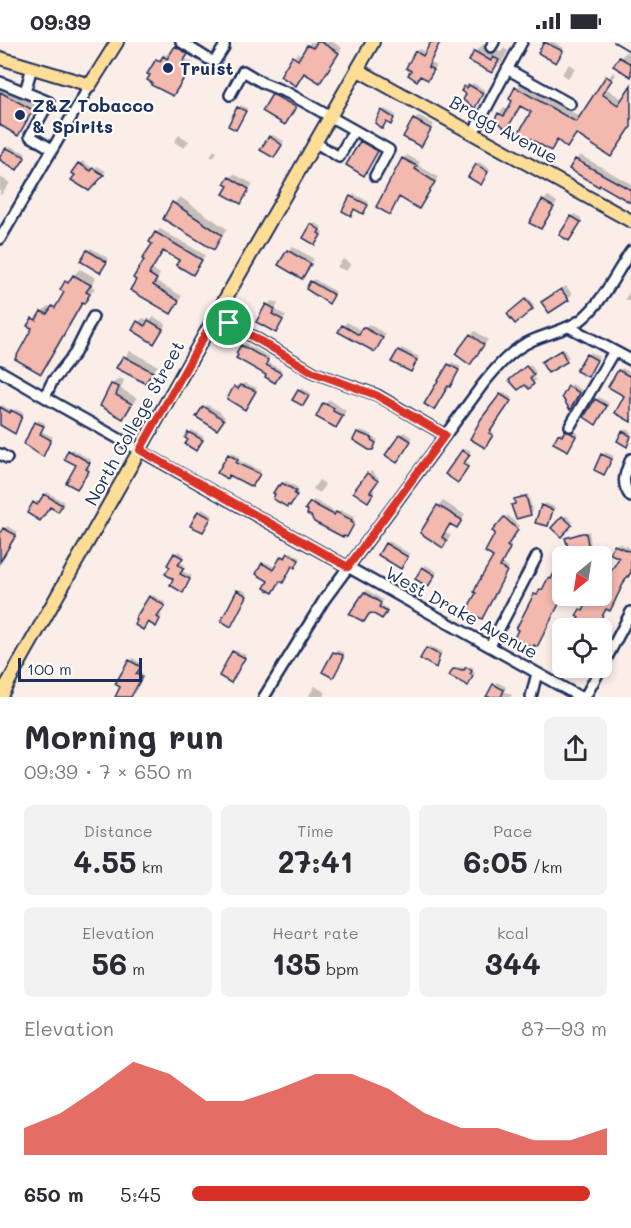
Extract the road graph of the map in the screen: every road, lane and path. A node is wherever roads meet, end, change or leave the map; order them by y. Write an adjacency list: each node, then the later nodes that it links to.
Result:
1 (117, 42): 11 (main road)
2 (181, 42): 3 (street)
3 (224, 42)
4 (373, 42): 9 (main road, North College Street)
5 (522, 42): 8 (street)
6 (0, 58): 7 (main road)
7 (32, 67): 11 (main road); 12 (street)
8 (507, 69): 14 (street); 17 (street)
9 (358, 70): 15 (main road, North College Street); 17 (main road, Bragg Avenue)
10 (0, 82): 12 (street)
11 (90, 85): 19 (street)
12 (24, 92): 19 (street)
13 (230, 95): 15 (street)
14 (570, 104)
15 (331, 117): 16 (street); 18 (main road, North College Street)
16 (354, 130): 18 (street); 20 (street)
17 (474, 133): 21 (main road, Bragg Avenue)
18 (316, 143): 24 (main road, North College Street)
19 (52, 149): 22 (street)
20 (375, 176)
21 (631, 221)
22 (0, 239)
23 (631, 251): 26 (street)
24 (216, 315): 32 (street); 33 (main road, North College Street)
25 (93, 317): 30 (street)
26 (569, 327): 27 (street); 32 (street)
27 (614, 351): 28 (street); 31 (street)
28 (631, 360)
29 (0, 370): 30 (street, West Drake Avenue)
30 (45, 397): 33 (street, West Drake Avenue)
31 (570, 426)
32 (445, 435): 37 (street)
33 (140, 450): 37 (street, West Drake Avenue); 43 (main road, North College Street)
34 (631, 459): 35 (street)
35 (631, 497)
36 (537, 556): 39 (street)
37 (348, 567): 39 (street, West Drake Avenue); 44 (street)
38 (631, 612): 40 (street)
39 (490, 646): 41 (street, West Drake Avenue)
40 (612, 647)
41 (537, 673): 45 (street); 46 (street, West Drake Avenue)
42 (595, 678): 47 (street)
43 (0, 697)
44 (264, 697)
45 (531, 697)
46 (580, 697)
47 (585, 697)

